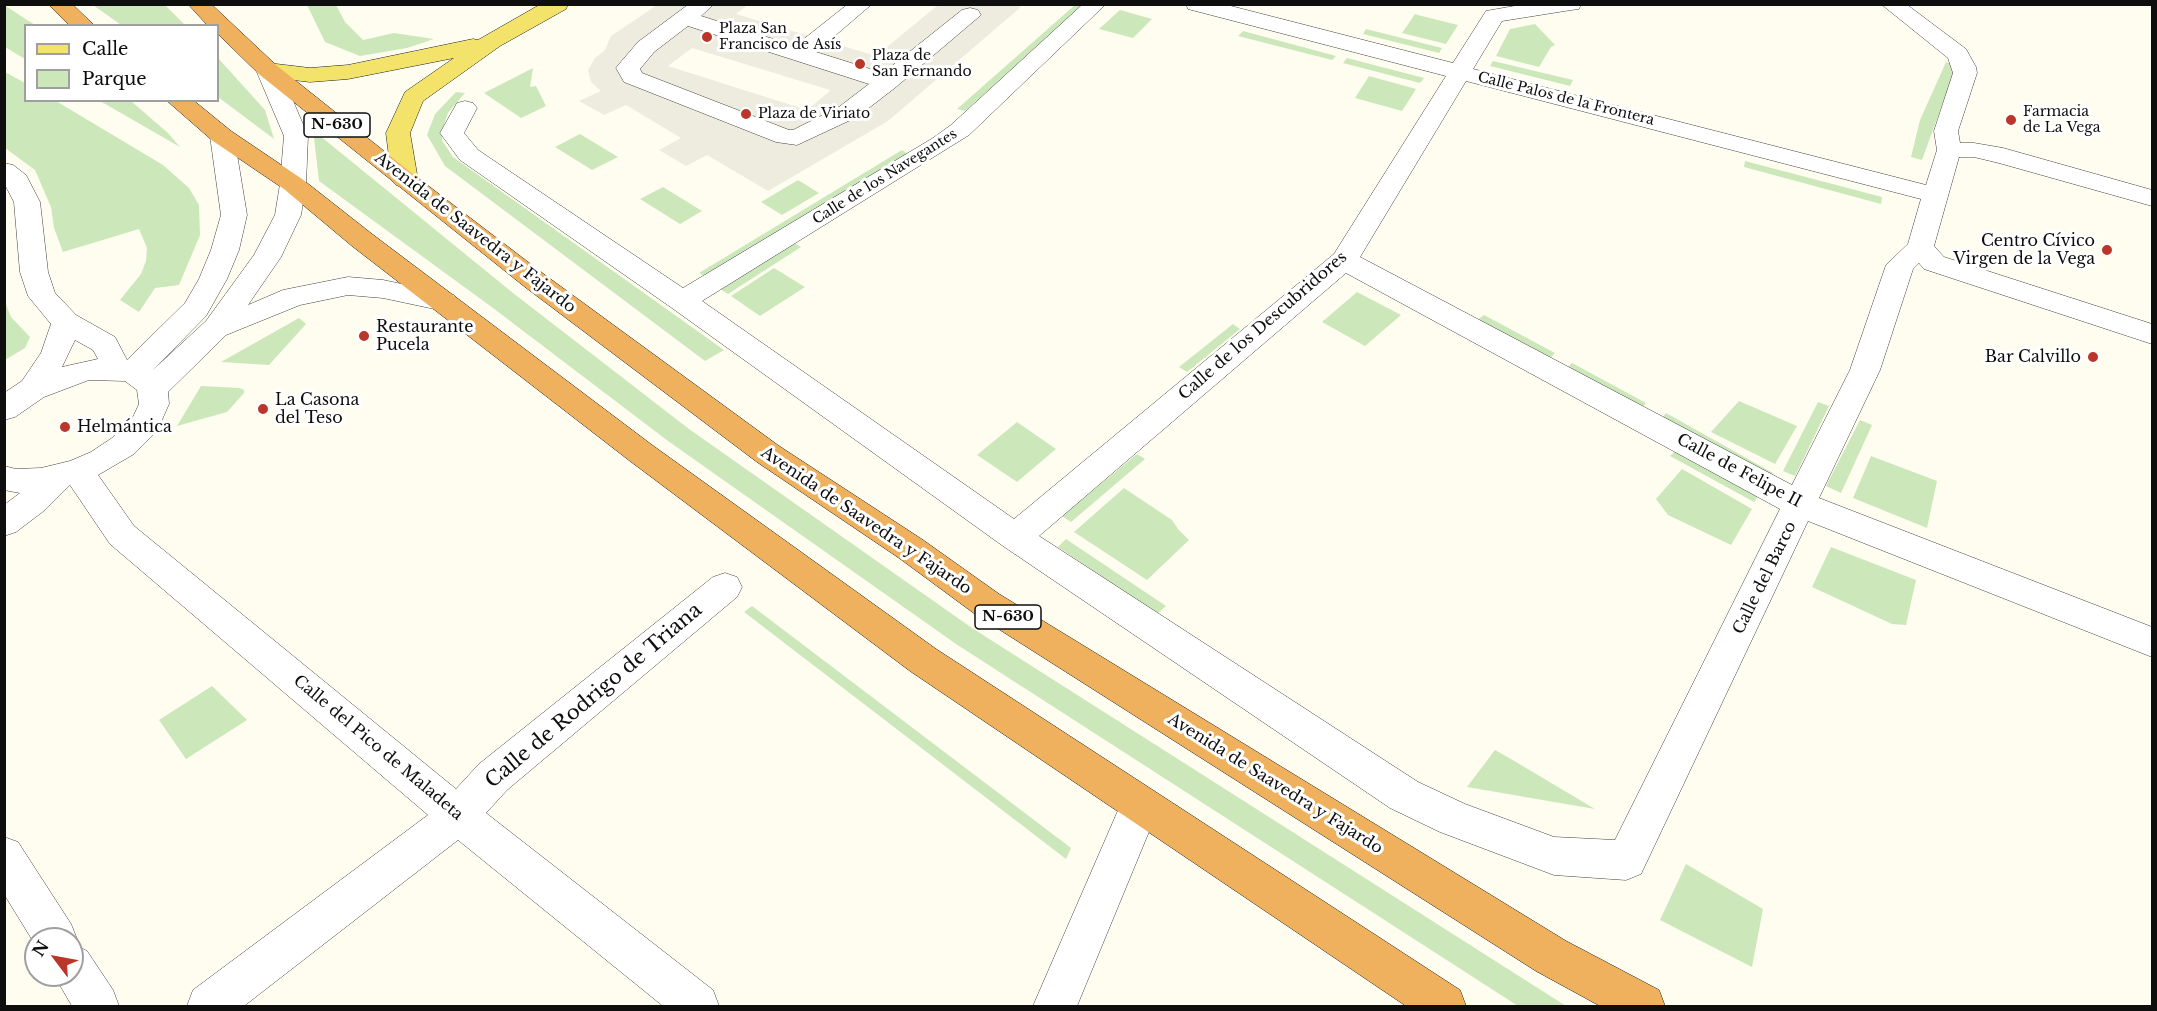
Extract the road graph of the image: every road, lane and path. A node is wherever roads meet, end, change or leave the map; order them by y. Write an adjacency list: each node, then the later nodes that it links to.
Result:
1 (58, 4): 12 (highway)
2 (198, 4): 15 (highway, Avenida de Saavedra y Fajardo / N-630)
3 (558, 4): 13 (main road)
4 (704, 4): 11 (street)
5 (862, 4): 14 (street)
6 (1096, 4): 29 (street, Calle de los Navegantes)
7 (1196, 4): 16 (street, Calle Palos de la Frontera)
8 (1572, 4): 16 (street, Calle de los Descubridores)
9 (1891, 4): 21 (street, Calle del Barco)
10 (970, 15): 17 (street)
11 (684, 18): 14 (street); 17 (street)
12 (82, 24)
13 (492, 41): 15 (main road); 23 (main road)
14 (787, 45): 17 (street)
15 (268, 70): 23 (highway, Avenida de Saavedra y Fajardo / N-630); 24 (street)
16 (1458, 71): 25 (street, Calle Palos de la Frontera); 28 (street, Calle de los Descubridores)
17 (888, 82)
18 (180, 102): 20 (highway)
19 (465, 108): 29 (street)
20 (222, 136): 24 (highway); 34 (street)
21 (1949, 150): 25 (street, Calle del Barco); 26 (street)
22 (4, 170): 31 (street)
23 (405, 180): 54 (highway, Avenida de Saavedra y Fajardo / N-630)
24 (293, 184): 30 (highway); 32 (street)
25 (1935, 195): 27 (street, Calle del Barco)
26 (2152, 198)
27 (1920, 247): 33 (street); 39 (street, Calle del Barco)
28 (1344, 260): 39 (street, Calle de Felipe II); 41 (street, Calle de los Descubridores)
29 (682, 301): 41 (street)
30 (444, 302): 32 (street); 44 (highway)
31 (66, 322): 34 (street); 35 (street)
32 (216, 328): 34 (street)
33 (2152, 334)
34 (134, 377): 35 (street); 37 (street)
35 (33, 390): 36 (street)
36 (4, 409)
37 (68, 474): 38 (street); 40 (street); 45 (street, Calle del Pico de Maladeta)
38 (4, 478)
39 (1801, 505): 41 (street, Calle del Barco); 43 (street, Calle de Felipe II)
40 (4, 523)
41 (1015, 537)
42 (725, 587): 45 (street, Calle de Rodrigo de Triana)
43 (2152, 642)
44 (1140, 805): 52 (street); 53 (highway)
45 (458, 815): 49 (street, Calle del Pico de Maladeta); 51 (street, Calle de Rodrigo de Triana)
46 (4, 856): 47 (street)
47 (48, 927)
48 (84, 985): 50 (street)
49 (688, 1004)
50 (97, 1006)
51 (209, 1006)
52 (1055, 1006)
53 (1444, 1006)
54 (1643, 1006)

